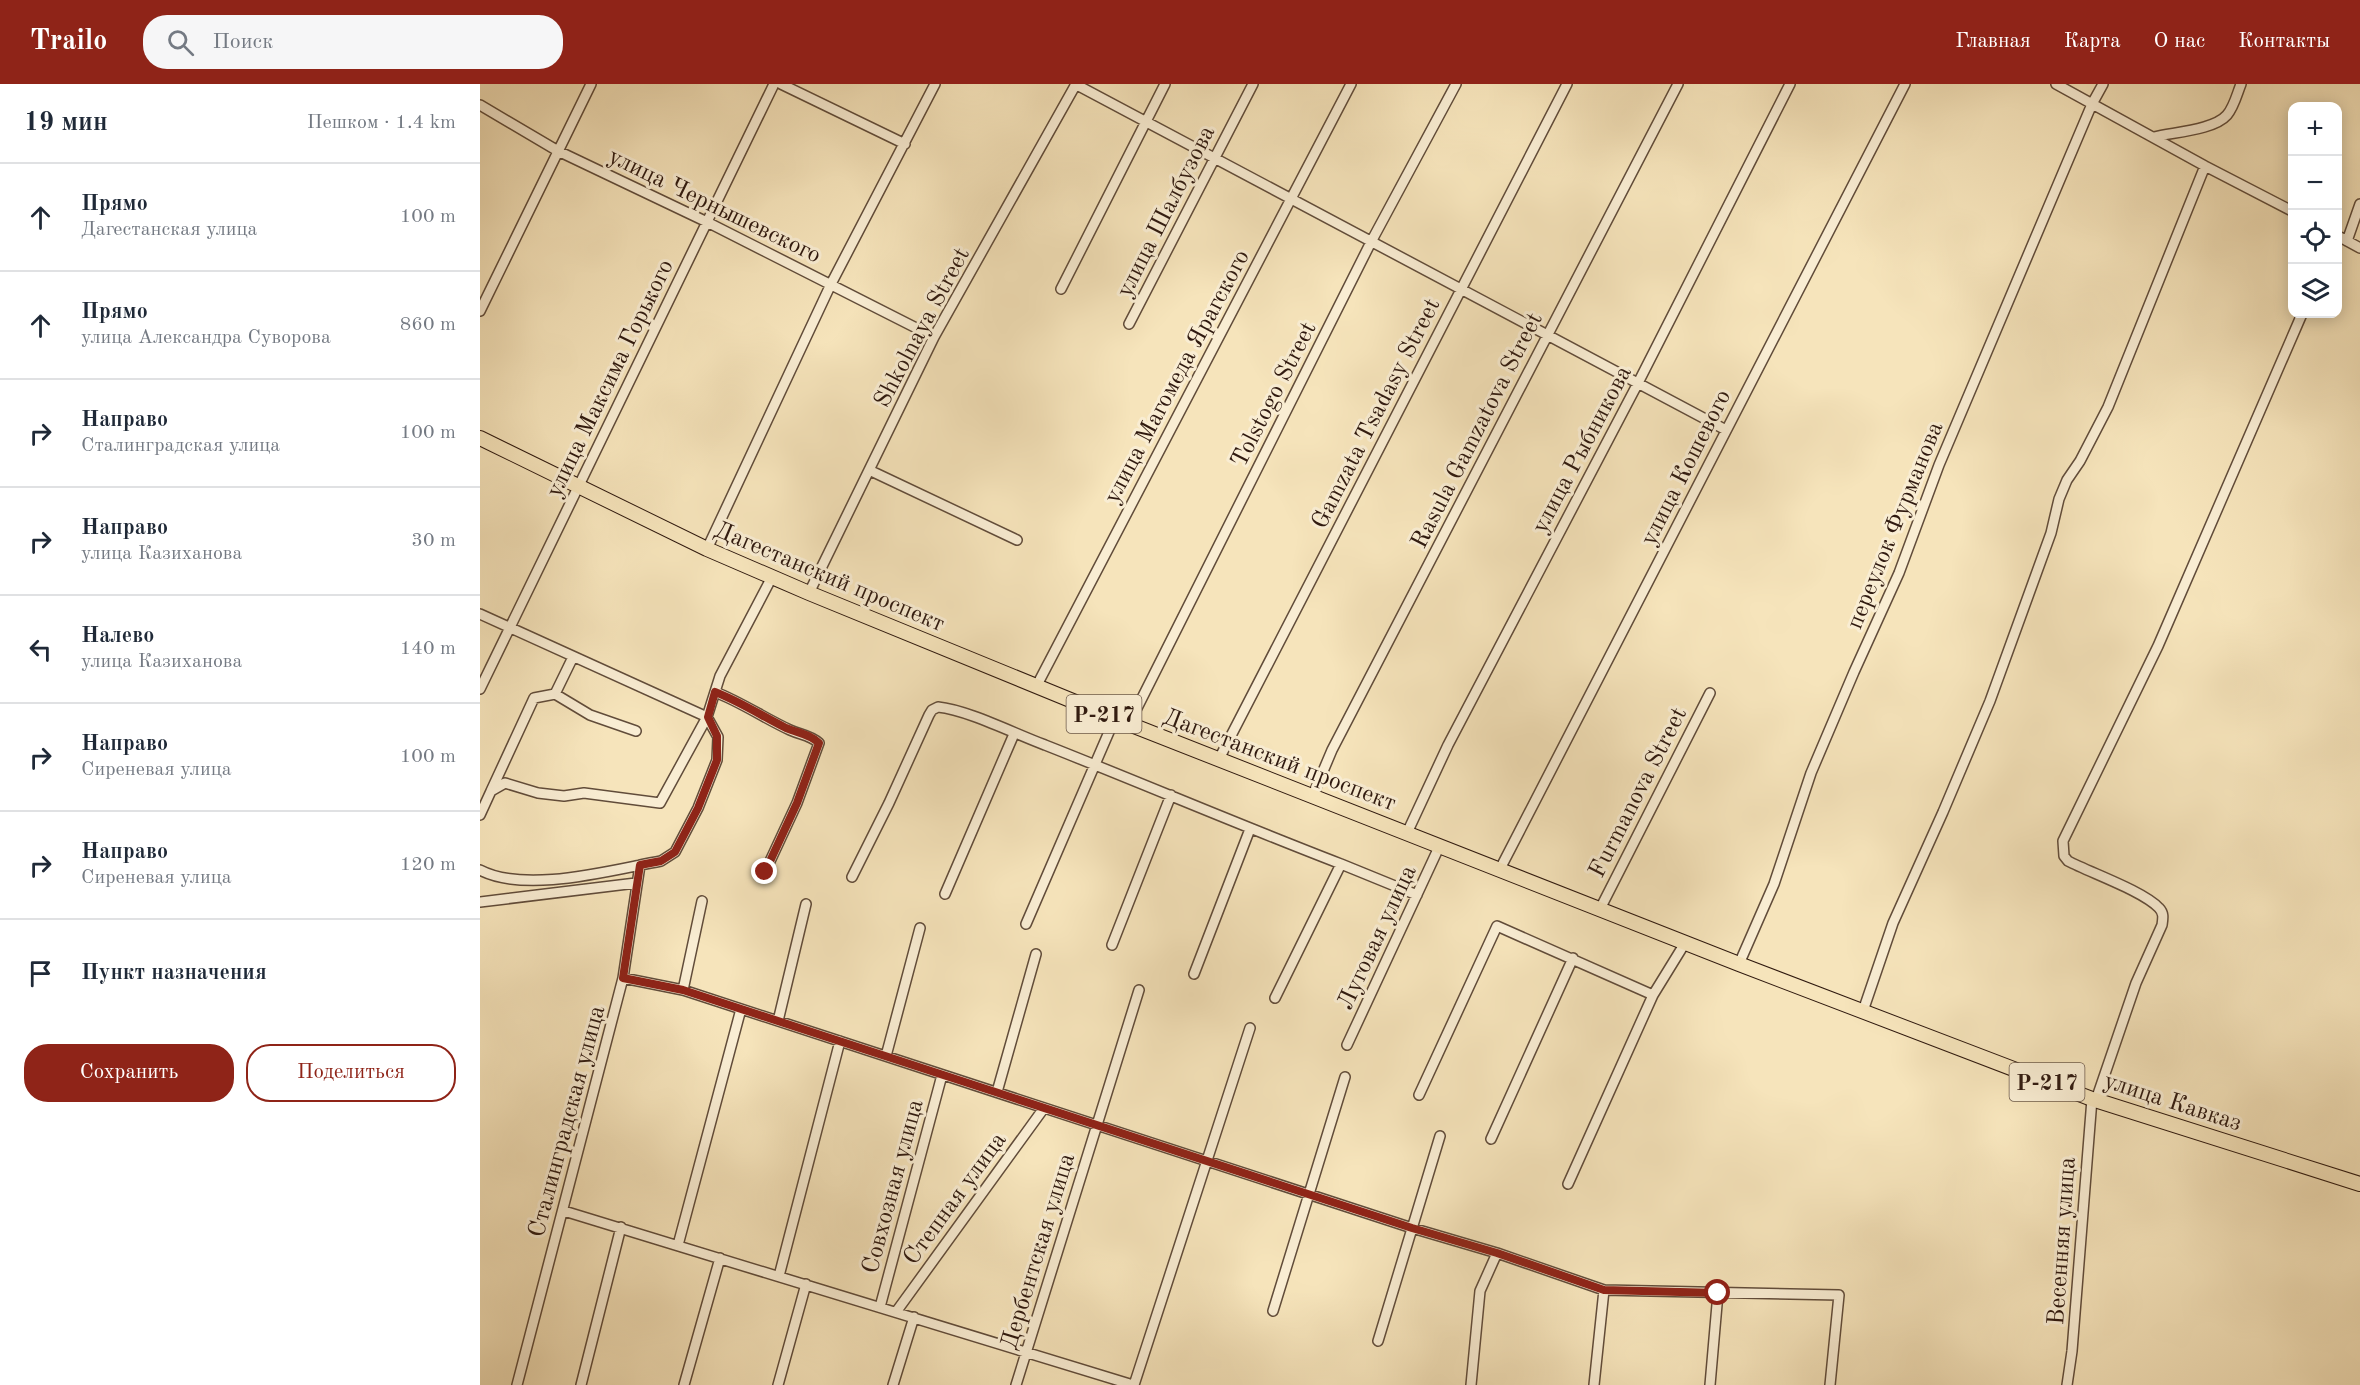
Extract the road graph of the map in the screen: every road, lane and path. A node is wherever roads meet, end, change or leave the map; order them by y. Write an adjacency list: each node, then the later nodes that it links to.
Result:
1 (591, 84): 22 (street)
2 (774, 84): 28 (street, улица Максима Горького)
3 (781, 84): 21 (street)
4 (935, 84): 21 (street)
5 (1076, 84): 19 (street); 40 (street, Shkolnaya Street)
6 (1165, 84): 19 (street)
7 (1253, 84): 23 (street, улица Шалбузова)
8 (1351, 84): 25 (street, улица Магомеда Ярагского)
9 (1456, 84): 31 (street, Tolstogo Street)
10 (1567, 84): 35 (street, Gamzata Tsadasy Street)
11 (1678, 84): 39 (street, Rasula Gamzatova Street)
12 (1790, 84): 41 (street, улица Рыбникова)
13 (1905, 84): 42 (street, улица Кошевого)
14 (2056, 84): 17 (street)
15 (2103, 84): 17 (street, переулок Фурманова)
16 (2241, 84): 20 (street)
17 (2092, 104): 20 (street); 91 (street, переулок Фурманова)
18 (480, 105): 22 (street, улица Чернышевского)
19 (1145, 121): 23 (street); 34 (street)
20 (2154, 137): 24 (street)
21 (905, 144): 33 (street)
22 (558, 151): 28 (street, улица Чернышевского); 36 (street)
23 (1215, 158): 25 (street); 38 (street, улица Шалбузова)
24 (2205, 166): 27 (street); 99 (street)
25 (1291, 199): 31 (street); 53 (street, улица Магомеда Ярагского)
26 (2360, 204): 30 (street)
27 (2290, 210)
28 (707, 222): 33 (street, улица Чернышевского); 45 (street, улица Максима Горького)
29 (2342, 238): 30 (street)
30 (2347, 241): 32 (street)
31 (1371, 242): 35 (street); 60 (street, Tolstogo Street)
32 (2360, 248)
33 (831, 284): 40 (street, улица Чернышевского); 47 (street)
34 (1061, 289)
35 (1461, 289): 39 (street); 63 (street, Gamzata Tsadasy Street)
36 (480, 311)
37 (2300, 318): 109 (street, Весенняя улица)
38 (1129, 324)
39 (1547, 336): 41 (street); 67 (street, Rasula Gamzatova Street)
40 (934, 337): 44 (street, Shkolnaya Street)
41 (1638, 384): 42 (street); 70 (street, улица Рыбникова)
42 (1726, 430): 74 (street, улица Кошевого)
43 (480, 438): 45 (highway, Дагестанский проспект / Р-217)
44 (869, 470): 46 (street); 49 (street, Shkolnaya Street)
45 (578, 485): 47 (highway, Дагестанский проспект / Р-217); 51 (street, улица Максима Горького)
46 (1017, 540)
47 (707, 549): 48 (highway, Дагестанский проспект / Р-217)
48 (772, 577): 49 (highway, Дагестанский проспект / Р-217); 55 (street)
49 (809, 594): 53 (highway, Дагестанский проспект / Р-217)
50 (480, 615): 51 (street)
51 (510, 629): 52 (street); 54 (street, улица Максима Горького)
52 (573, 657): 57 (street); 58 (street)
53 (1036, 687): 59 (highway, Дагестанский проспект / Р-217)
54 (480, 689)
55 (715, 692): 58 (street); 76 (street)
56 (1710, 693): 84 (street, Furmanova Street)
57 (555, 694): 61 (street); 65 (street)
58 (708, 717): 65 (street); 73 (street)
59 (1115, 718): 60 (highway, Дагестанский проспект / Р-217); 64 (street)
60 (1129, 724): 63 (highway, Дагестанский проспект / Р-217)
61 (636, 731)
62 (1014, 734): 64 (street); 77 (street); 79 (street)
63 (1218, 759): 67 (highway, Дагестанский проспект / Р-217)
64 (1097, 765): 66 (street); 85 (street)
65 (491, 791): 68 (street)
66 (1171, 795): 69 (street); 88 (street)
67 (1313, 795): 70 (highway, Дагестанский проспект / Р-217)
68 (480, 815)
69 (1250, 829): 72 (street); 92 (street)
70 (1407, 832): 71 (highway, Дагестанский проспект / Р-217)
71 (1440, 845): 74 (highway, Дагестанский проспект / Р-217); 80 (street, Луговая улица)
72 (1341, 864): 80 (street); 97 (street)
73 (640, 865): 75 (street); 78 (street, Сталинградская улица)
74 (1500, 869): 84 (highway, Дагестанский проспект / Р-217)
75 (480, 870)
76 (765, 872)
77 (852, 877)
78 (636, 884): 82 (street); 93 (street, Сталинградская улица)
79 (945, 894)
80 (1417, 895): 103 (street, Луговая улица)
81 (702, 901): 94 (street)
82 (480, 902)
83 (806, 904): 100 (street)
84 (1600, 909): 87 (highway, Дагестанский проспект / Р-217)
85 (1026, 924)
86 (920, 928): 104 (street)
87 (1685, 943): 91 (highway, Дагестанский проспект / Р-217); 96 (street)
88 (1112, 945)
89 (1036, 954): 107 (street)
90 (1573, 958): 96 (street); 108 (street); 113 (street)
91 (1739, 964): 99 (highway, улица Кавказ / Р-217)
92 (1194, 974)
93 (623, 978): 94 (street); 118 (street, Сталинградская улица)
94 (683, 990): 98 (street)
95 (1139, 990): 111 (street, Дербентская улица)
96 (1653, 995): 115 (street)
97 (1275, 998)
98 (741, 1009): 100 (street); 121 (street)
99 (1863, 1011): 109 (highway, улица Кавказ / Р-217)
100 (778, 1021): 102 (street)
101 (1250, 1028): 114 (street)
102 (840, 1041): 104 (street); 124 (street)
103 (1347, 1045)
104 (886, 1056): 105 (street)
105 (942, 1075): 107 (street); 128 (street, Совхозная улица)
106 (1344, 1077): 117 (street)
107 (996, 1092): 110 (street)
108 (1419, 1095)
109 (2094, 1100): 116 (highway, улица Кавказ / Р-217); 145 (street, Весенняя улица)
110 (1044, 1108): 111 (street); 130 (street, Степная улица)
111 (1097, 1125): 114 (street); 133 (street, Дербентская улица)
112 (1440, 1136): 120 (street)
113 (1491, 1139)
114 (1207, 1161): 117 (street); 140 (street)
115 (1568, 1184)
116 (2360, 1184)
117 (1308, 1194): 120 (street); 129 (street)
118 (564, 1211): 119 (street); 134 (street, Сталинградская улица)
119 (621, 1227): 121 (street); 135 (street)
120 (1412, 1228): 122 (street); 132 (street)
121 (678, 1245): 123 (street)
122 (1497, 1253): 126 (street); 141 (street)
123 (720, 1257): 124 (street); 136 (street)
124 (779, 1276): 125 (street)
125 (806, 1284): 128 (street); 137 (street)
126 (1604, 1290): 127 (street); 142 (street)
127 (1718, 1293): 143 (street); 144 (street)
128 (880, 1307): 130 (street)
129 (1273, 1311)
130 (896, 1312): 131 (street)
131 (914, 1317): 133 (street); 138 (street)
132 (1378, 1341)
133 (1026, 1352): 139 (street, Дербентская улица); 140 (street)
134 (517, 1385)
135 (582, 1385)
136 (684, 1385)
137 (778, 1385)
138 (893, 1385)
139 (1016, 1385)
140 (1134, 1385)
141 (1471, 1385)
142 (1594, 1385)
143 (1710, 1385)
144 (1830, 1385)
145 (2067, 1385)

